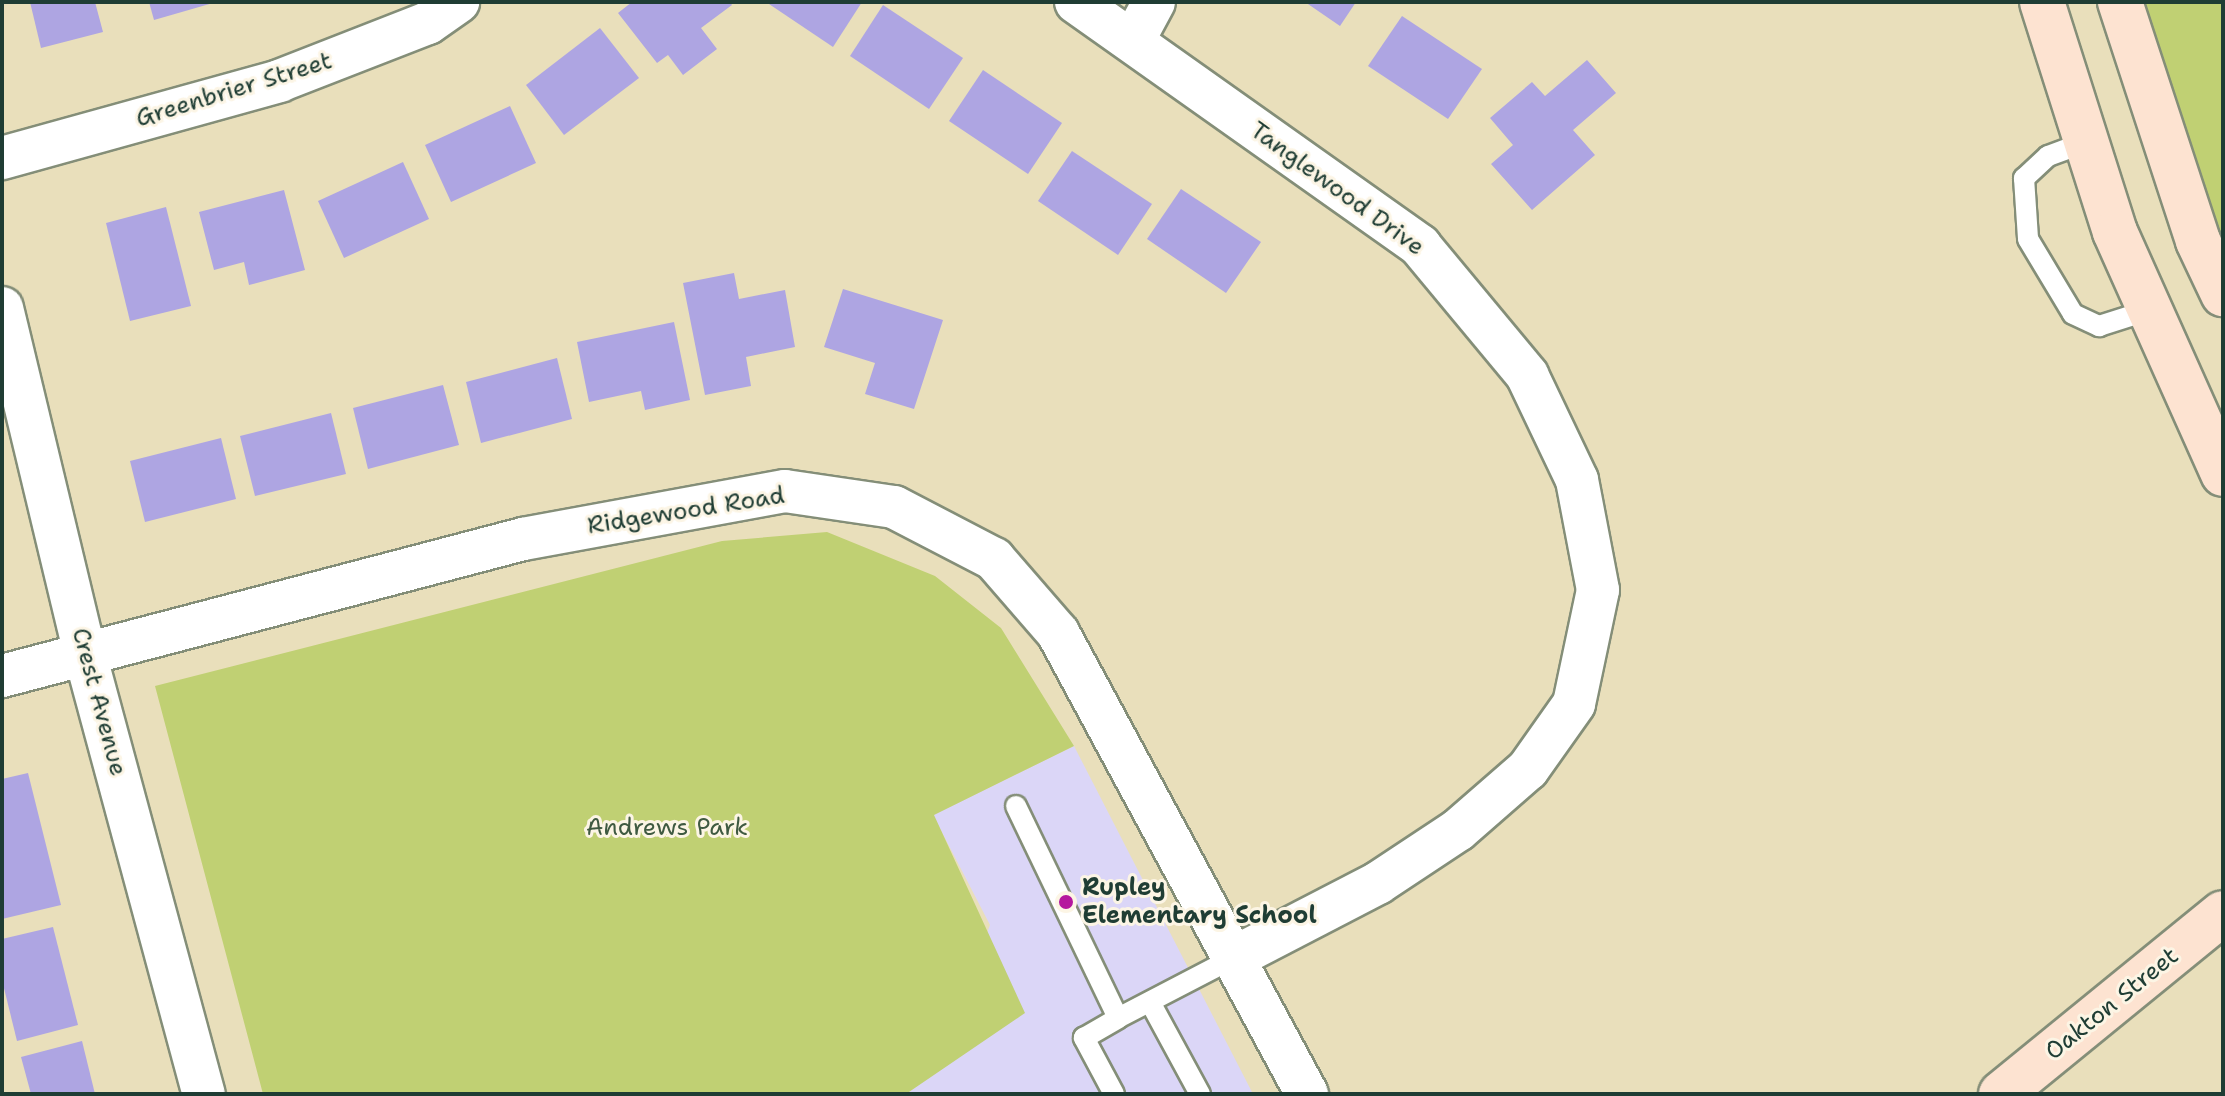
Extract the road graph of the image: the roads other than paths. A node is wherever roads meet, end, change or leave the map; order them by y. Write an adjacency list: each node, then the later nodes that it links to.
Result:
1 (458, 2): 8 (street, Greenbrier Street)
2 (1076, 2): 6 (street, Tanglewood Drive)
3 (1154, 2): 6 (street)
4 (2042, 2): 7 (main road)
5 (2120, 2): 9 (main road)
6 (1133, 41): 17 (street, Tanglewood Drive)
7 (2086, 142): 11 (main road); 11 (lane)
8 (2, 158)
9 (2223, 294)
10 (2, 308): 13 (street, Crest Avenue)
11 (2149, 310): 12 (main road)
12 (2223, 474)
13 (85, 654): 14 (street, Ridgewood Road); 17 (street, Ridgewood Road); 20 (street, Crest Avenue)
14 (2, 676)
15 (1016, 806): 19 (lane)
16 (2223, 913): 24 (main road, Oakton Street)
17 (1235, 957): 18 (lane); 23 (street, Ridgewood Road)
18 (1150, 1002): 19 (lane); 22 (lane)
19 (1118, 1018): 21 (lane)
20 (204, 1094)
21 (1114, 1094)
22 (1200, 1094)
23 (1307, 1094)
24 (2001, 1094)

